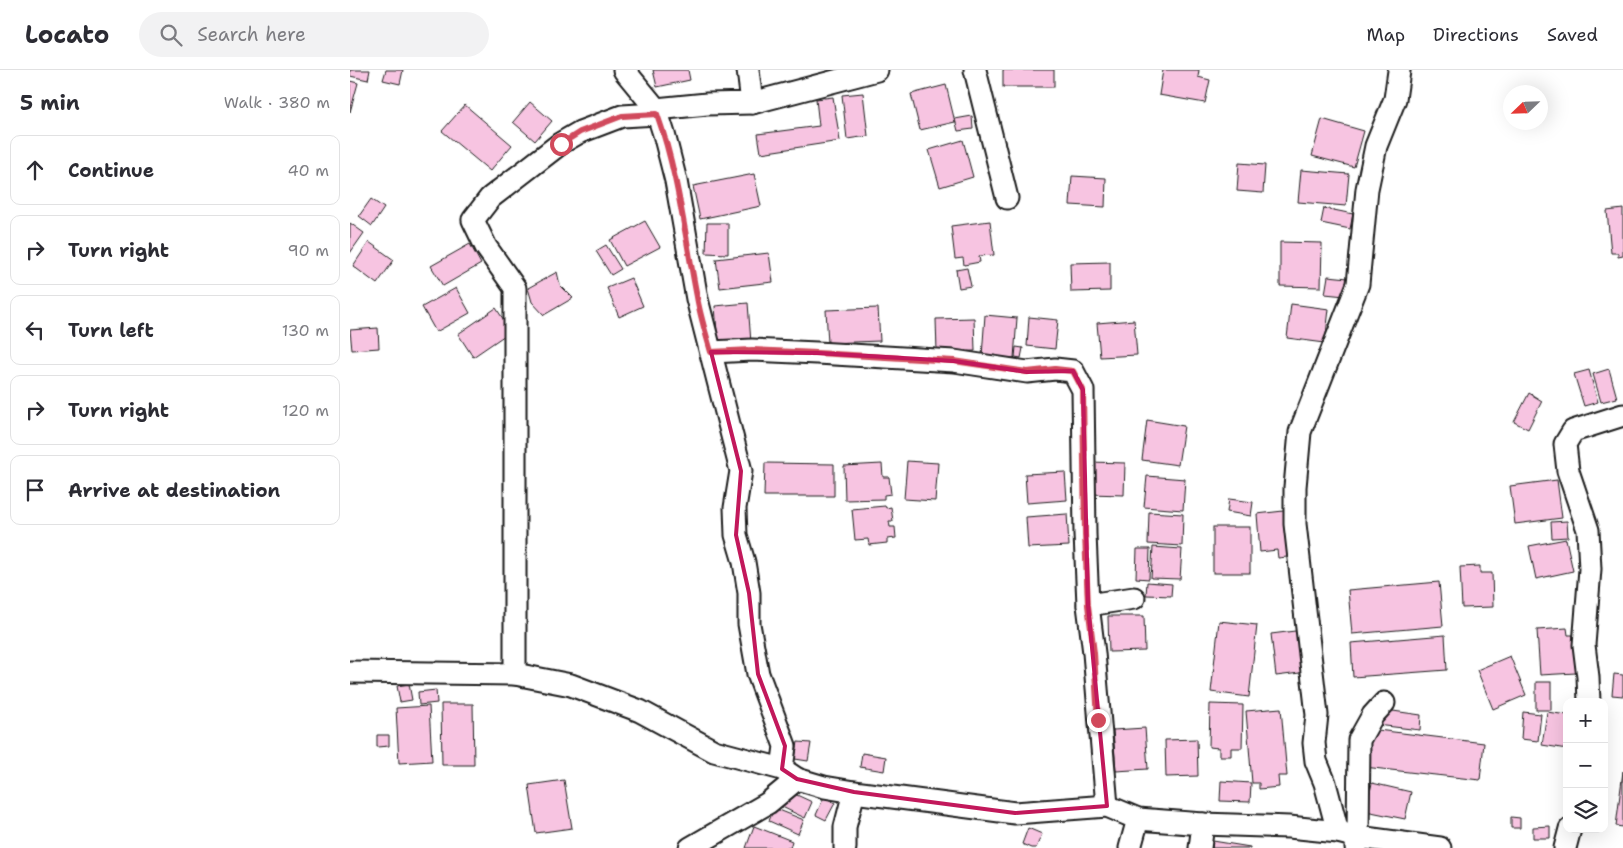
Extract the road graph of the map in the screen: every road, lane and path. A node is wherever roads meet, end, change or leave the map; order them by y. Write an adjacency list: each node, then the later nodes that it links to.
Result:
1 (624, 70): 7 (street)
2 (748, 70): 6 (street)
3 (877, 70): 6 (street)
4 (974, 70): 8 (street)
5 (1399, 71): 23 (street)
6 (752, 103): 7 (street)
7 (656, 112): 9 (street); 14 (street)
8 (1007, 198)
9 (711, 352): 12 (street); 17 (street)
10 (1623, 415): 15 (street)
11 (1134, 598): 12 (street)
12 (1088, 605): 19 (street)
13 (350, 672): 14 (street)
14 (515, 674): 17 (street)
15 (1589, 698)
16 (1384, 703): 23 (street)
17 (789, 774): 18 (street); 24 (street)
18 (854, 792): 19 (street); 25 (street)
19 (1107, 806): 20 (street)
20 (1138, 819): 21 (street); 26 (street)
21 (1203, 824): 23 (street); 27 (street)
22 (1569, 833): 29 (street)
23 (1351, 839): 28 (street)
24 (690, 848)
25 (845, 848)
26 (1130, 848)
27 (1200, 848)
28 (1440, 848)
29 (1565, 848)

